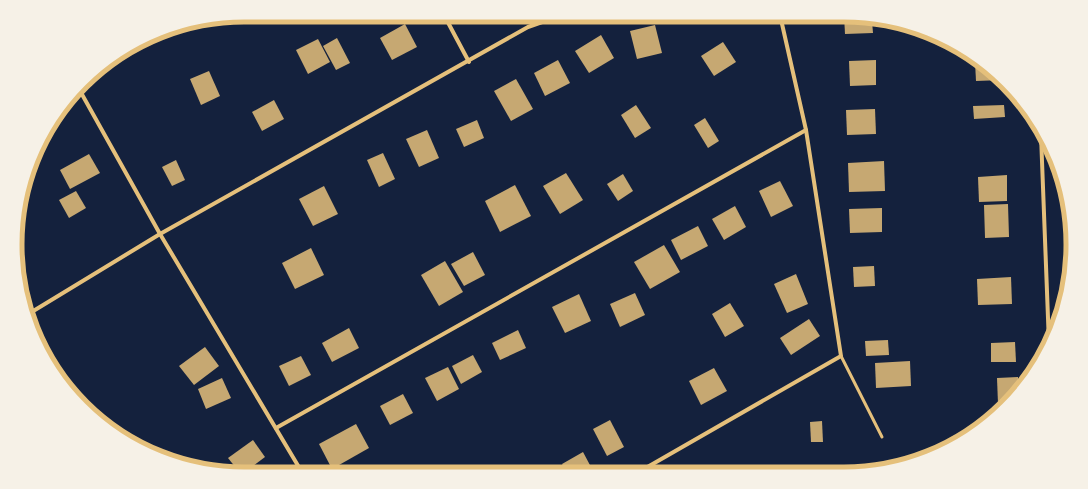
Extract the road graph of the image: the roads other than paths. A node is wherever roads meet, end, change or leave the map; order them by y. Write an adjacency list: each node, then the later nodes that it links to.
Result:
1 (448, 22): 4 (street)
2 (542, 22): 4 (street)
3 (782, 22): 6 (street)
4 (469, 62): 8 (street)
5 (82, 93): 8 (street)
6 (806, 130): 11 (street); 12 (street)
7 (1041, 143): 10 (street)
8 (160, 234): 9 (street); 12 (street)
9 (33, 311)
10 (1049, 331)
11 (841, 356): 13 (lane); 15 (street)
12 (276, 428): 14 (street)
13 (882, 437)
14 (299, 467)
15 (647, 467)

